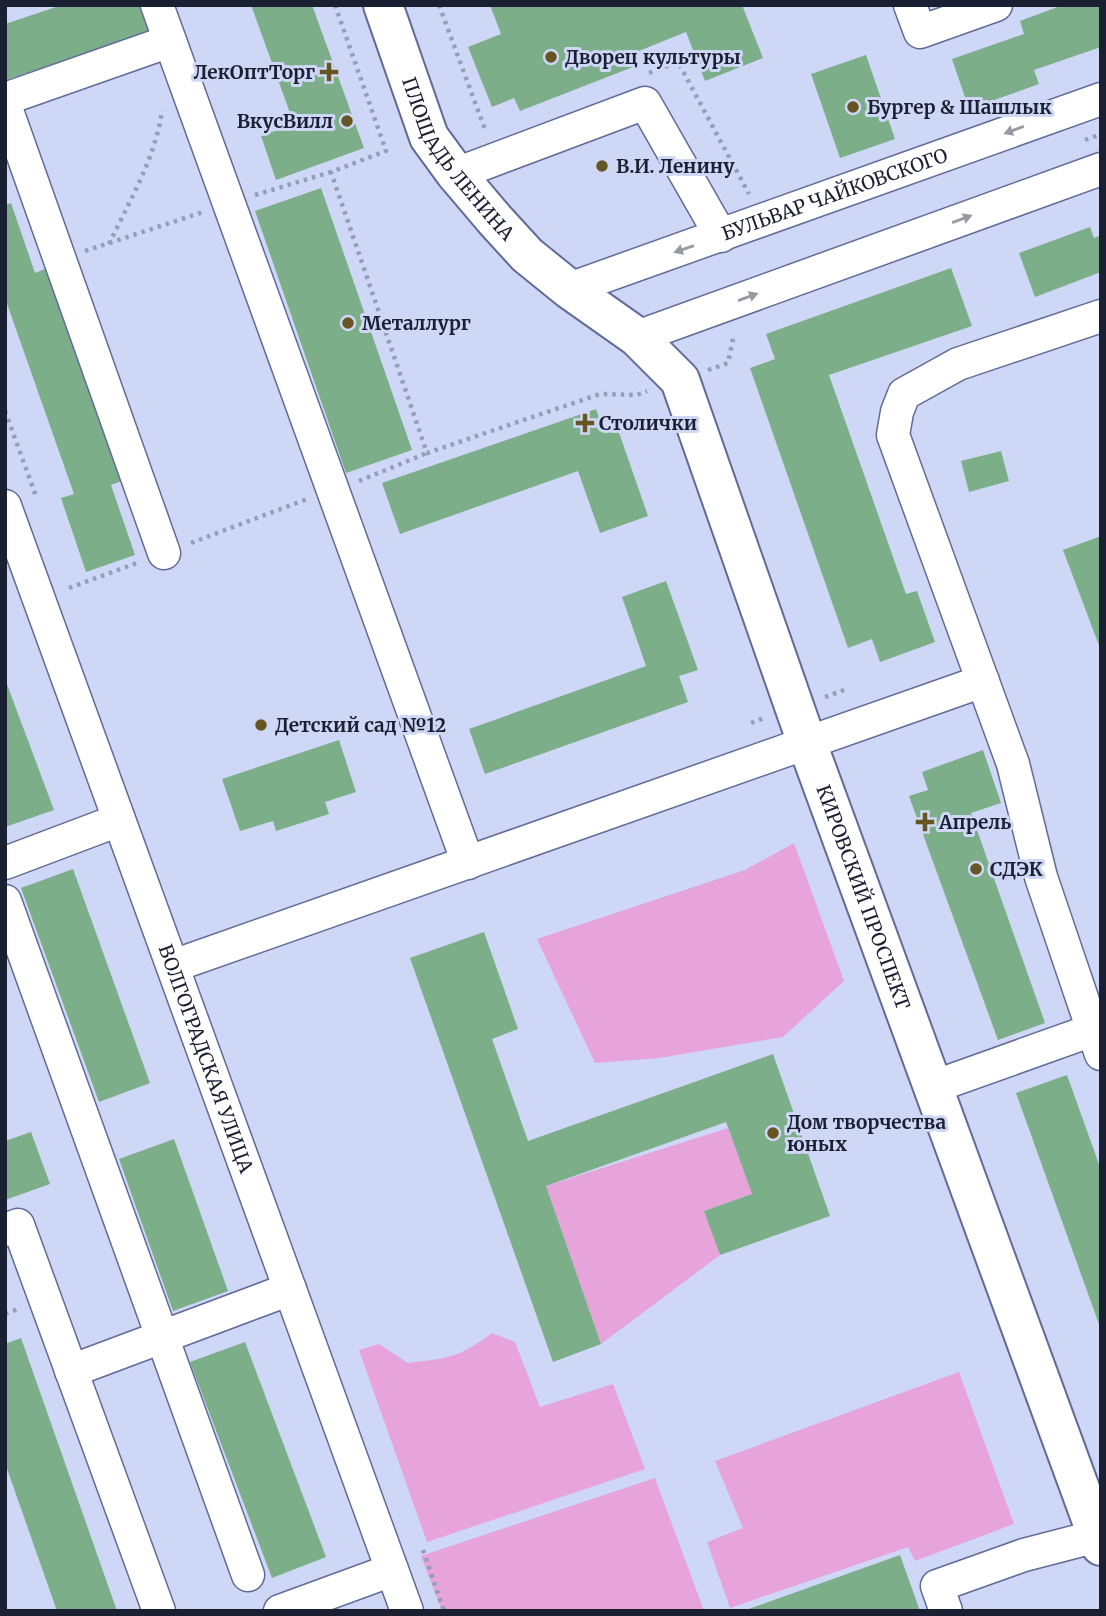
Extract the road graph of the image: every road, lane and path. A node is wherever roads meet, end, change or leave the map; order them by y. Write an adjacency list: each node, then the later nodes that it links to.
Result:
1 (157, 5): 6 (street)
2 (335, 5): 12 (path)
3 (383, 5): 13 (main road, ПЛОЩАДЬ ЛЕНИНА)
4 (910, 5): 5 (street)
5 (996, 5)
6 (170, 41): 8 (street); 15 (street)
7 (164, 96): 17 (path)
8 (5, 99)
9 (1101, 99): 16 (street, БУЛЬВАР ЧАЙКОВСКОГО, one-way to 16)
10 (5, 105): 14 (street)
11 (1101, 169): 22 (street, one-way to 11)
12 (331, 172): 15 (path); 24 (path)
13 (456, 174): 16 (street); 19 (main road, ПЛОЩАДЬ ЛЕНИНА)
14 (17, 176): 18 (street)
15 (229, 203): 17 (path); 25 (street)
16 (721, 236): 19 (street, БУЛЬВАР ЧАЙКОВСКОГО, one-way to 19)
17 (109, 244): 18 (path)
18 (61, 259): 27 (street)
19 (569, 289): 22 (main road, КИРОВСКИЙ ПРОСПЕКТ)
20 (1101, 316): 29 (street)
21 (746, 329): 23 (path)
22 (637, 337): 23 (main road, КИРОВСКИЙ ПРОСПЕКТ)
23 (680, 380): 24 (path); 30 (main road, КИРОВСКИЙ ПРОСПЕКТ)
24 (427, 453): 25 (path)
25 (333, 490): 27 (path); 33 (street)
26 (5, 506): 31 (street, ВОЛГОГРАДСКАЯ УЛИЦА)
27 (164, 553): 28 (path)
28 (69, 588)
29 (983, 681): 30 (street); 36 (street)
30 (807, 743): 33 (street); 37 (main road, КИРОВСКИЙ ПРОСПЕКТ)
31 (119, 820): 32 (street); 35 (street, ВОЛГОГРАДСКАЯ УЛИЦА)
32 (5, 863)
33 (468, 863): 35 (street)
34 (5, 901): 40 (street)
35 (173, 967): 39 (street, ВОЛГОГРАДСКАЯ УЛИЦА)
36 (1098, 1037): 37 (street)
37 (933, 1087): 42 (main road, КИРОВСКИЙ ПРОСПЕКТ)
38 (5, 1230): 41 (street)
39 (290, 1289): 40 (street); 44 (street, ВОЛГОГРАДСКАЯ УЛИЦА)
40 (162, 1337): 41 (street); 45 (street)
41 (71, 1371): 46 (street)
42 (1100, 1539): 50 (street)
43 (423, 1550): 49 (path)
44 (392, 1570): 47 (street); 48 (street, ВОЛГОГРАДСКАЯ УЛИЦА)
45 (248, 1575)
46 (159, 1611)
47 (280, 1611)
48 (407, 1611)
49 (444, 1611)
50 (946, 1611)

